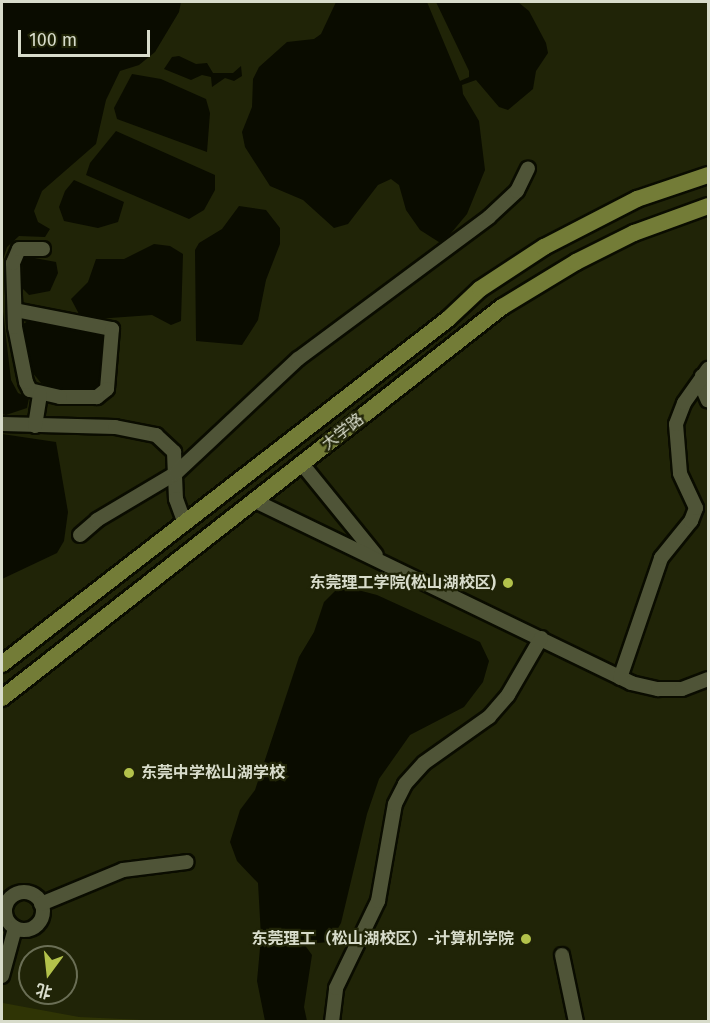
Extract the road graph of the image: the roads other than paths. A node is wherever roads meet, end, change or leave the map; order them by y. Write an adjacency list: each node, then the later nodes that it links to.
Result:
1 (528, 168): 14 (street)
2 (708, 175): 16 (main road, 大学路)
3 (708, 206): 13 (main road, 大学路)
4 (43, 249): 5 (street)
5 (15, 310): 7 (street); 7 (street)
6 (705, 373): 8 (street); 9 (street)
7 (40, 394): 12 (street)
8 (708, 401)
9 (684, 404): 10 (street); 21 (street)
10 (708, 407)
11 (2, 424): 12 (street)
12 (35, 426): 14 (street)
13 (302, 464): 15 (main road, 大学路); 18 (street)
14 (176, 473): 16 (street); 17 (street)
15 (255, 501): 18 (street); 23 (main road, 大学路)
16 (184, 521): 20 (main road, 大学路)
17 (80, 535)
18 (379, 559): 19 (street)
19 (541, 638): 21 (street); 31 (street)
20 (2, 664)
21 (620, 678): 22 (street)
22 (708, 679)
23 (2, 698)
24 (187, 862): 27 (street)
25 (2, 886): 26 (street)
26 (10, 898): 27 (street); 28 (street)
27 (41, 904): 28 (street)
28 (15, 928): 30 (street)
29 (562, 956): 32 (street)
30 (2, 976)
31 (332, 1022)
32 (576, 1022)

